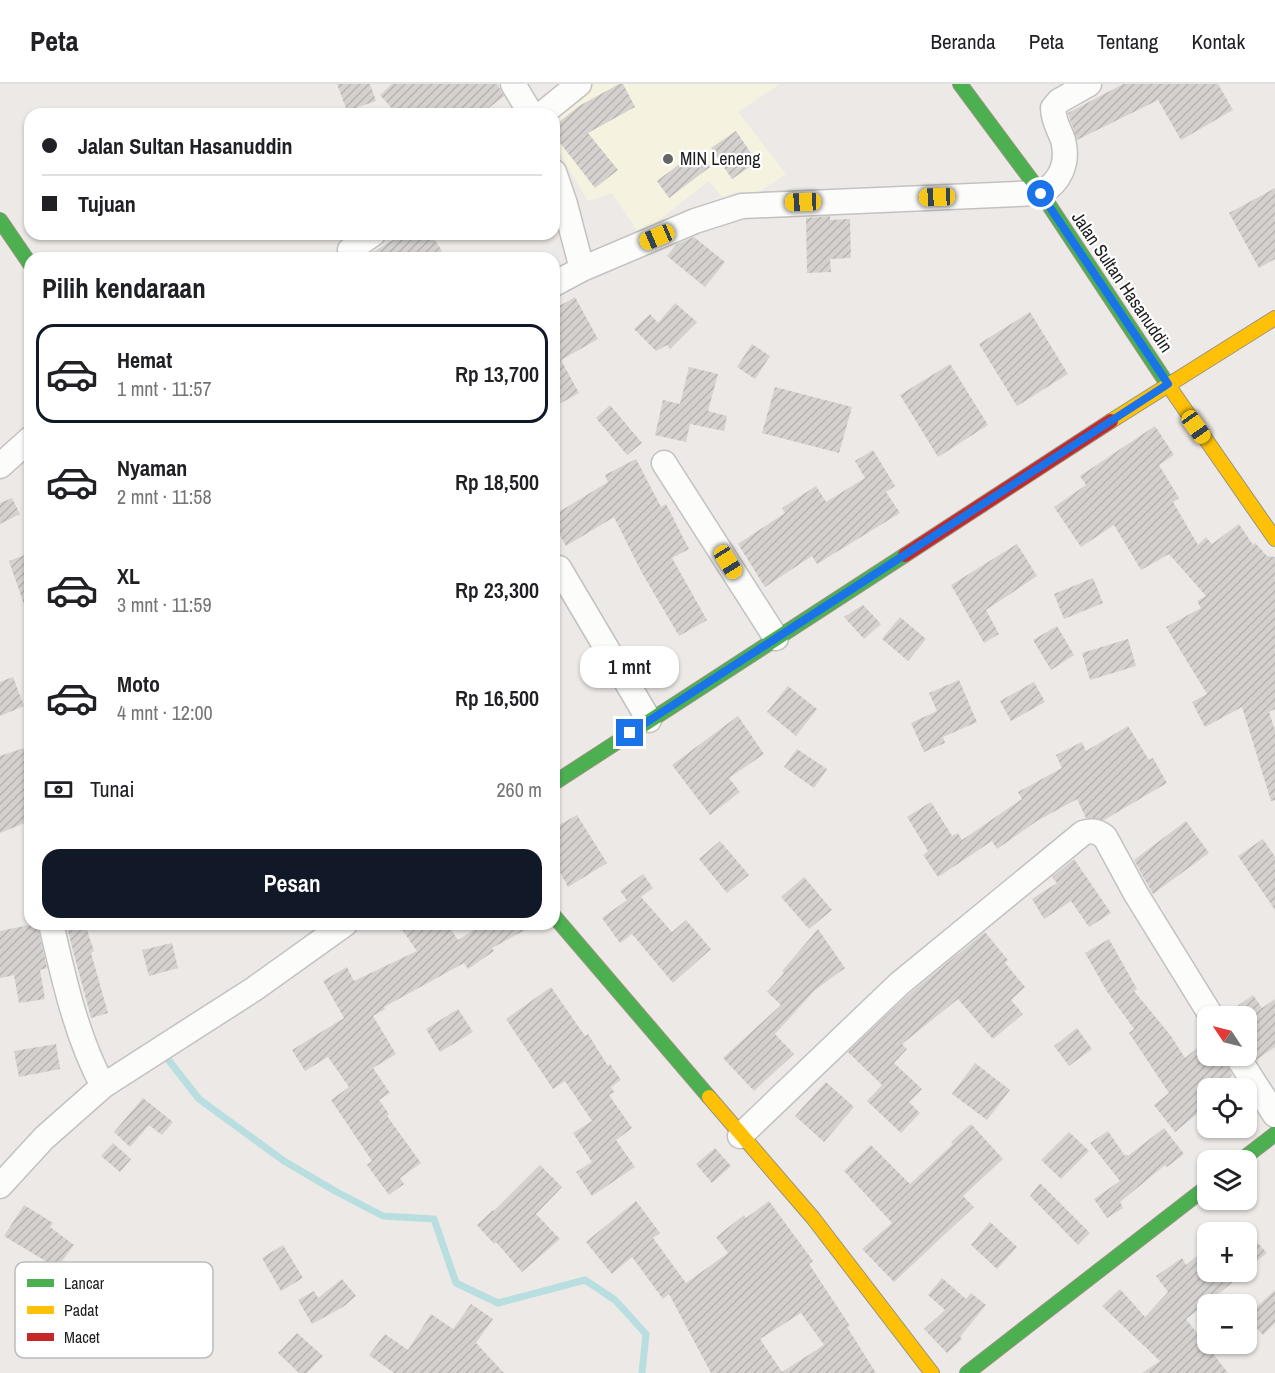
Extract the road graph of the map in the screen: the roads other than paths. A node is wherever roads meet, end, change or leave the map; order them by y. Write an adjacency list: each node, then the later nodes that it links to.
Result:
1 (513, 84): 5 (street)
2 (579, 84): 6 (street)
3 (960, 84): 8 (street, Jalan Sultan Hasanuddin)
4 (1089, 84): 8 (street)
5 (527, 108)
6 (549, 108)
7 (560, 189): 13 (street)
8 (1041, 194): 13 (street); 16 (street, Jalan Sultan Hasanuddin)
9 (0, 220): 12 (street)
10 (364, 240): 11 (street)
11 (350, 250)
12 (24, 255)
13 (582, 269): 14 (street)
14 (560, 281)
15 (1275, 318): 16 (street)
16 (1168, 384): 20 (street, Jalan Sultan Hasanuddin); 22 (street)
17 (24, 444): 19 (street)
18 (664, 463): 22 (street)
19 (0, 466)
20 (1275, 539)
21 (560, 570): 23 (street)
22 (776, 638): 23 (street)
23 (649, 720): 24 (street)
24 (560, 779)
25 (560, 923): 33 (street)
26 (53, 930): 30 (street)
27 (337, 930): 30 (street)
28 (1205, 1006): 33 (street)
29 (1243, 1066): 31 (street)
30 (103, 1086): 35 (street)
31 (1275, 1115)
32 (1275, 1134): 34 (street)
33 (740, 1136): 37 (street)
34 (1254, 1150)
35 (0, 1186)
36 (1197, 1195): 38 (street)
37 (932, 1373)
38 (967, 1373)

